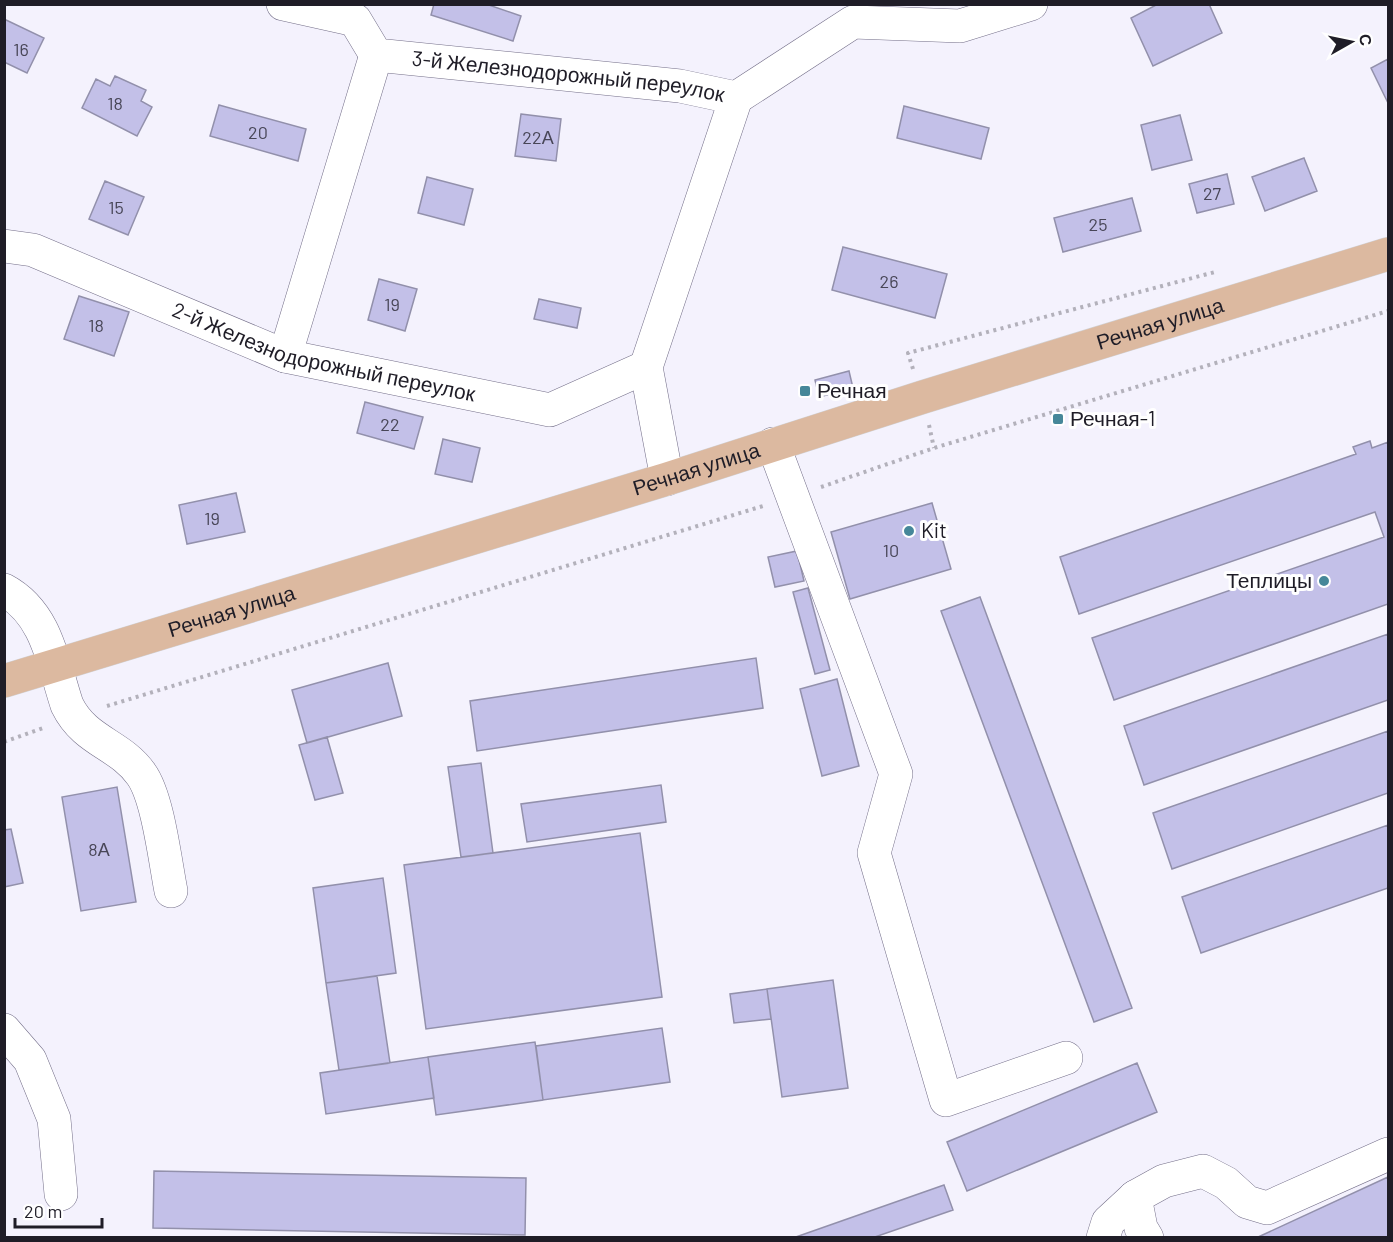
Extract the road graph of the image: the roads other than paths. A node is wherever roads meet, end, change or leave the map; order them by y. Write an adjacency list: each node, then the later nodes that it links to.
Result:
1 (283, 4): 3 (street)
2 (1031, 4): 4 (street, 3-й Железнодорожный переулок)
3 (359, 12): 5 (street)
4 (857, 13): 6 (street, 3-й Железнодорожный переулок)
5 (376, 55): 6 (street, 3-й Железнодорожный переулок); 9 (street)
6 (736, 98): 10 (street)
7 (4, 246): 9 (street, 2-й Железнодорожный переулок)
8 (1389, 254): 11 (main road, Речная улица)
9 (285, 356): 10 (street, 2-й Железнодорожный переулок)
10 (646, 367): 12 (street)
11 (773, 444): 12 (main road, Речная улица); 18 (street)
12 (667, 479): 14 (main road, Речная улица)
13 (4, 590): 14 (street)
14 (54, 666): 15 (main road, Речная улица); 16 (street)
15 (4, 681)
16 (171, 891)
17 (4, 1030): 20 (street)
18 (1066, 1058)
19 (1389, 1154): 21 (street)
20 (61, 1194)
21 (1135, 1197): 22 (street); 23 (street)
22 (1103, 1238)
23 (1147, 1238)

